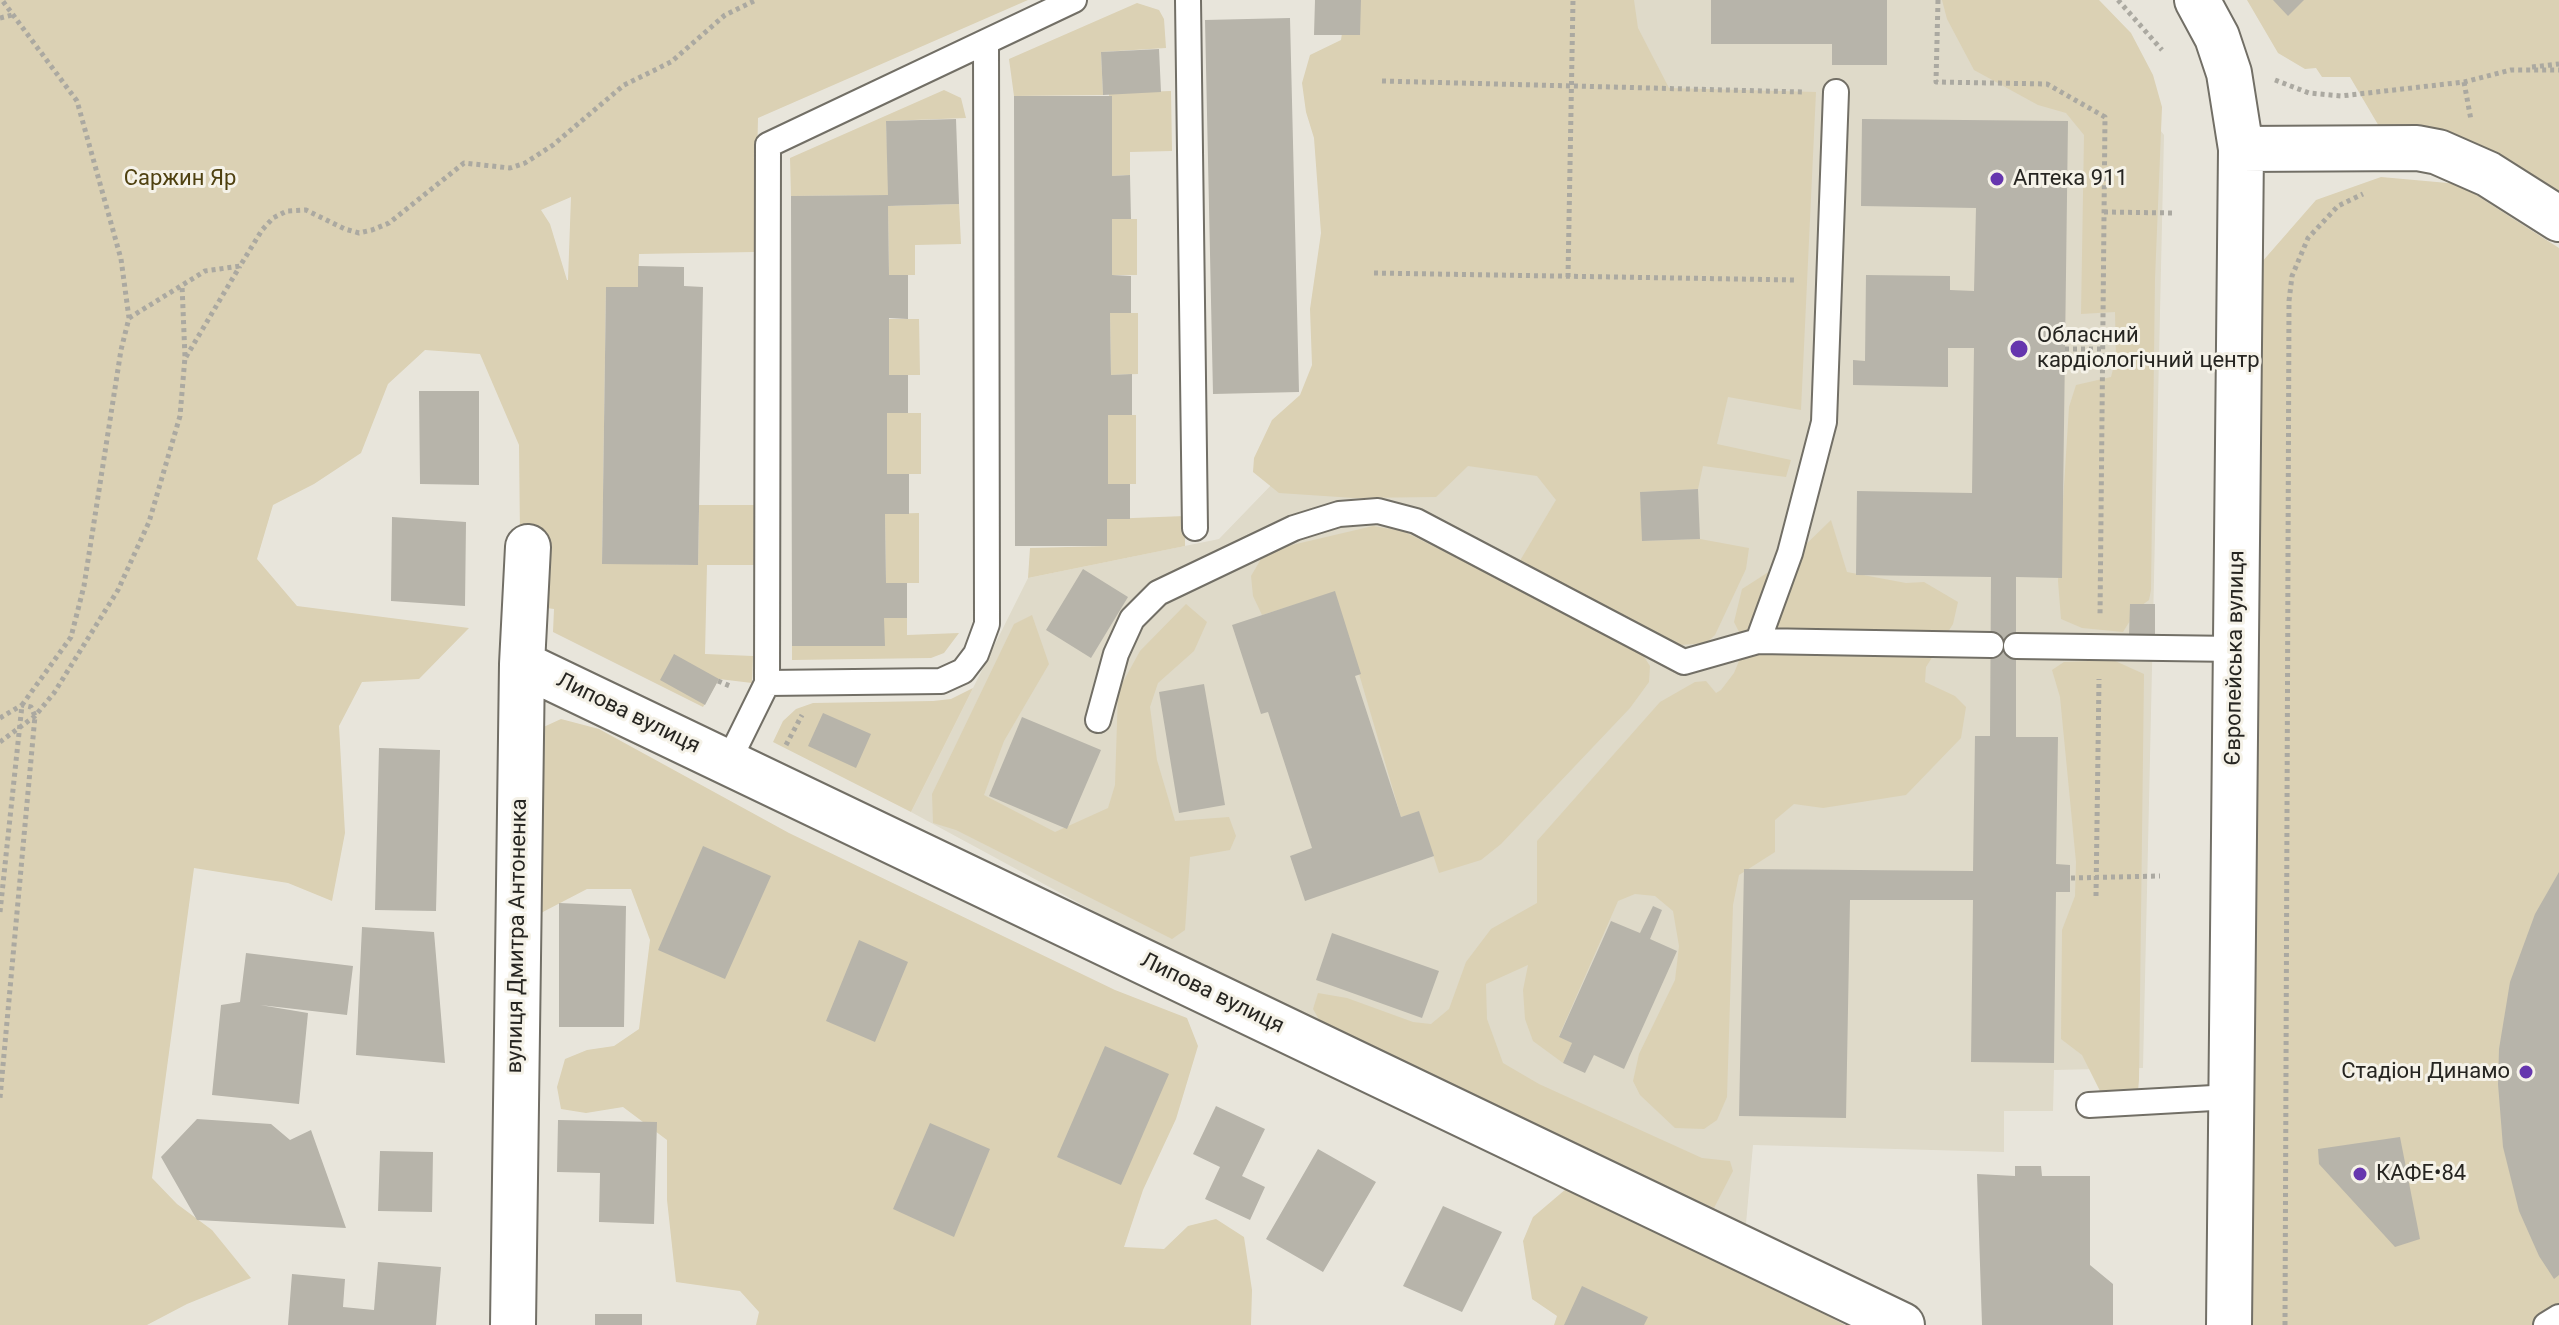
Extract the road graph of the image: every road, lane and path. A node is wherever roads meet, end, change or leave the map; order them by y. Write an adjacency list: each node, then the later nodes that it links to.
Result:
1 (2, 0): 9 (path)
2 (756, 0): 25 (path)
3 (1074, 0): 11 (lane)
4 (1188, 0): 34 (lane)
5 (1573, 0): 18 (path)
6 (1938, 0): 22 (path)
7 (2118, 0): 12 (path)
8 (2197, 0): 20 (street, Європейська вулиця)
9 (12, 15): 10 (path); 30 (path)
10 (0, 18)
11 (986, 42): 42 (lane); 43 (lane)
12 (2162, 50)
13 (2559, 64): 14 (path)
14 (2511, 70): 15 (path); 16 (path)
15 (2559, 70)
16 (2269, 76)
17 (1382, 81): 18 (path)
18 (1572, 86): 19 (path); 27 (path)
19 (1836, 92): 28 (lane)
20 (2241, 149): 24 (street); 40 (street, Європейська вулиця)
21 (2370, 191): 64 (path)
22 (2104, 212): 23 (path); 32 (path)
23 (2173, 213)
24 (2559, 219)
25 (240, 266): 29 (path); 33 (path)
26 (1374, 273): 27 (path)
27 (1568, 277): 28 (path)
28 (1829, 281): 36 (lane)
29 (182, 285): 30 (path); 33 (path)
30 (129, 318): 44 (path)
31 (2065, 349): 32 (path)
32 (2103, 349): 39 (path)
33 (185, 357): 45 (path)
34 (1195, 528)
35 (528, 547): 41 (street, вулиця Дмитра Антоненка)
36 (1758, 641): 37 (lane); 47 (lane)
37 (1991, 645)
38 (2016, 646): 39 (lane)
39 (2099, 647): 40 (lane); 53 (path)
40 (2236, 649): 57 (street, Європейська вулиця)
41 (522, 664): 50 (street, Липова вулиця); 61 (street, вулиця Дмитра Антоненка)
42 (819, 682): 43 (lane); 51 (path)
43 (767, 683): 50 (lane)
44 (22, 705): 45 (path); 46 (path); 48 (path)
45 (35, 716): 48 (path); 58 (path)
46 (0, 718)
47 (1098, 720)
48 (19, 730): 49 (path); 56 (path)
49 (0, 742)
50 (728, 762): 51 (street, Липова вулиця)
51 (767, 781): 62 (street, Липова вулиця)
52 (2160, 876): 53 (path)
53 (2097, 877): 54 (path); 55 (path)
54 (2071, 878)
55 (2096, 896)
56 (0, 912)
57 (2231, 1097): 59 (lane); 63 (street, Європейська вулиця)
58 (0, 1098)
59 (2089, 1105)
60 (2559, 1317): 65 (lane)
61 (513, 1325)
62 (1902, 1325)
63 (2230, 1325)
64 (2285, 1325)
65 (2546, 1325)

